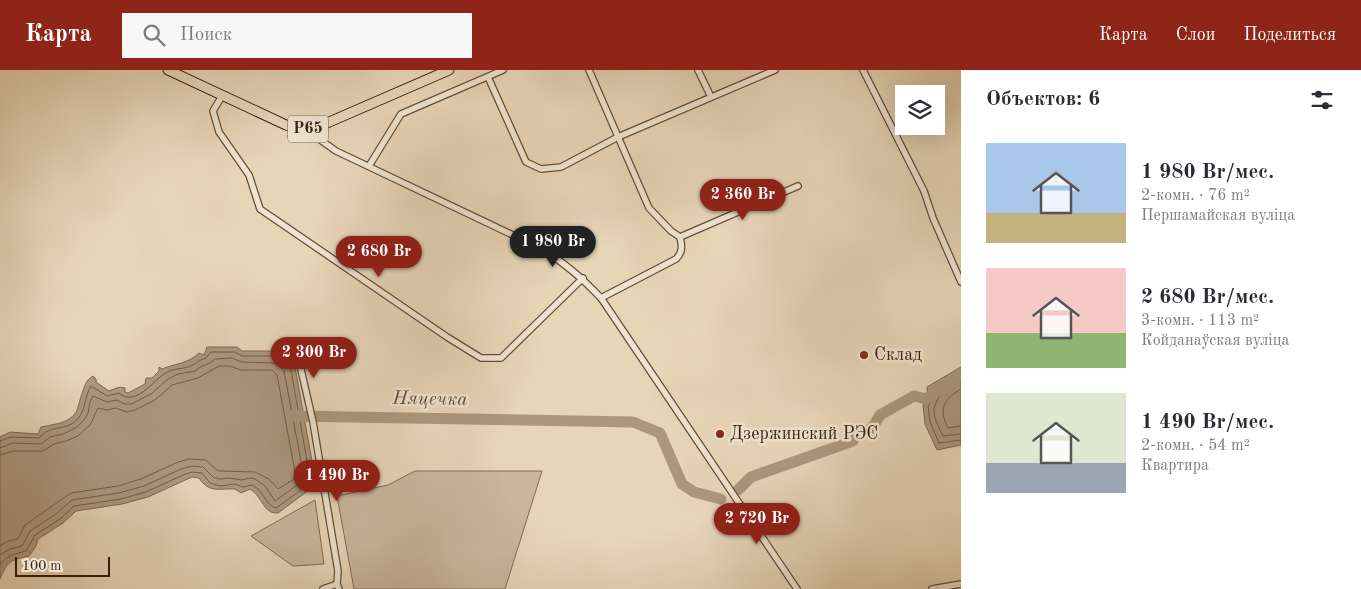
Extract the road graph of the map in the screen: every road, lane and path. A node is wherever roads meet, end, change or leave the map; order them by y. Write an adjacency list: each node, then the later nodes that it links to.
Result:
1 (168, 70): 9 (main road, Р65)
2 (449, 70): 11 (main road, Р65)
3 (503, 70): 8 (street)
4 (589, 70): 12 (street)
5 (698, 70): 10 (street)
6 (775, 70): 10 (street)
7 (863, 70): 17 (street)
8 (488, 77): 12 (street); 13 (street)
9 (222, 96): 11 (main road, Р65); 16 (street)
10 (711, 97): 12 (street)
11 (305, 130): 13 (street)
12 (618, 137): 15 (street)
13 (369, 166): 16 (street)
14 (798, 186): 15 (street)
15 (680, 237): 18 (street)
16 (582, 278): 18 (street)
17 (961, 282)
18 (601, 298): 23 (street)
19 (297, 352): 21 (street)
20 (961, 584): 24 (street)
21 (338, 586): 22 (street)
22 (323, 589)
23 (798, 589)
24 (932, 589)

